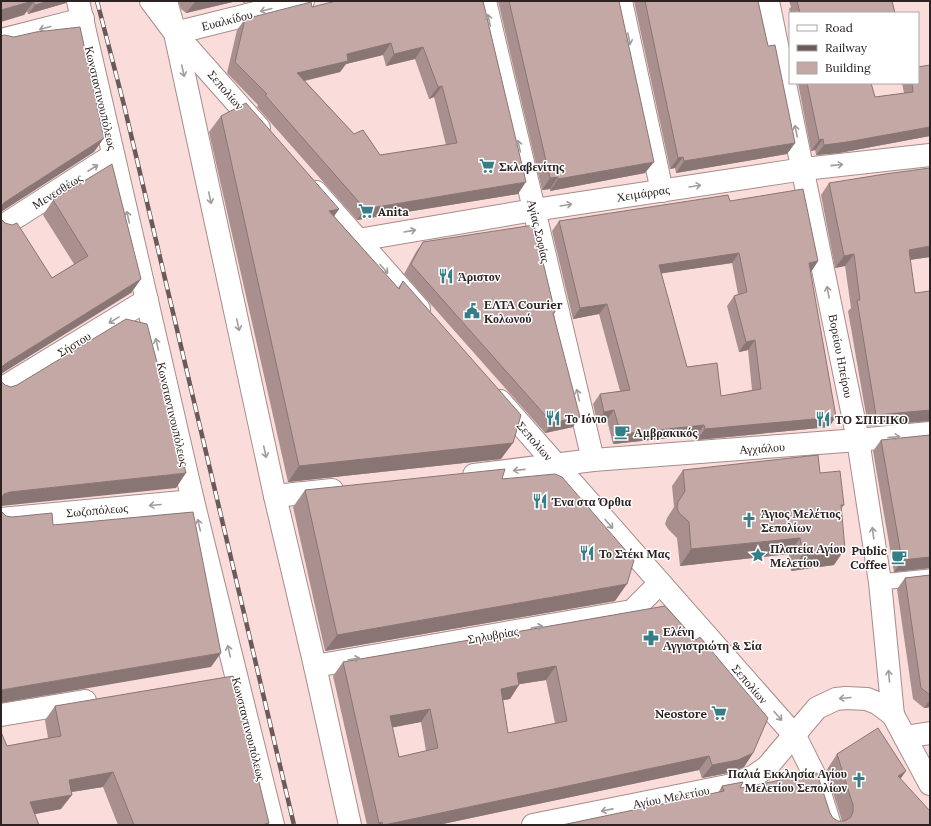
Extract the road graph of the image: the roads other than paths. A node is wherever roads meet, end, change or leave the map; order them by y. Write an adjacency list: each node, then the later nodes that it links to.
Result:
1 (151, 1): 8 (street, Σεπολίων)
2 (166, 1): 8 (street)
3 (303, 1): 8 (street, Ευαλκίδου, one-way to 8)
4 (485, 1): 16 (street, Αγίας Σοφίας, one-way to 4)
5 (621, 1): 15 (street, one-way to 15)
6 (768, 1): 13 (street, Βορείου Ηπείρου, one-way to 6)
7 (81, 10): 9 (street, one-way to 9); 11 (street, Κωνσταντινουπόλεως)
8 (175, 33): 10 (street, Σεπολίων); 29 (street, one-way to 29)
9 (1, 40)
10 (274, 145)
11 (113, 155): 17 (street, Μενεσθέως, one-way to 11); 19 (street, Κωνσταντινουπόλεως, one-way to 11)
12 (930, 155): 13 (street, Χειμάρρας, one-way to 12)
13 (804, 169): 15 (street, Χειμάρρας, one-way to 13); 24 (street, Βορείου Ηπείρου, one-way to 13)
14 (300, 175): 18 (street)
15 (662, 190): 16 (street, Χειμάρρας, one-way to 15)
16 (534, 210): 18 (street, Χειμάρρας, one-way to 16); 25 (street, Αγίας Σοφίας, one-way to 16)
17 (1, 227)
18 (358, 240): 20 (street, one-way to 20)
19 (147, 300): 21 (street, Σήστου, one-way to 21); 30 (street, Κωνσταντινουπόλεως, one-way to 19)
20 (432, 323)
21 (1, 389)
22 (489, 389): 26 (street, Σεπολίων)
23 (930, 433): 24 (street, Αγχιάλου, one-way to 23)
24 (858, 440): 25 (street, Αγχιάλου); 33 (street, Βορείου Ηπείρου, one-way to 24)
25 (593, 460): 26 (street)
26 (557, 466): 27 (street, one-way to 27); 34 (street, Σεπολίων, one-way to 34)
27 (455, 477)
28 (353, 488): 29 (street)
29 (275, 496): 35 (street)
30 (193, 501): 31 (street, Σωζοπόλεως, one-way to 31); 43 (street, Κωνσταντινουπόλεως, one-way to 30)
31 (1, 519)
32 (930, 577): 33 (lane)
33 (880, 582): 38 (street, Βορείου Ηπείρου, one-way to 33)
34 (660, 583): 35 (street, Σηλυβρίας, one-way to 34); 40 (street, Σεπολίων, one-way to 40)
35 (315, 666): 44 (street)
36 (102, 698): 37 (street)
37 (1, 715)
38 (893, 715): 40 (street, Αγίου Μελετίου, one-way to 40); 41 (street)
39 (930, 733): 41 (street)
40 (795, 736): 45 (street, Αγίου Μελετίου, one-way to 45); 46 (street, Σεπολίων)
41 (905, 737): 42 (street)
42 (930, 784)
43 (273, 825)
44 (350, 825)
45 (533, 825)
46 (830, 825)

